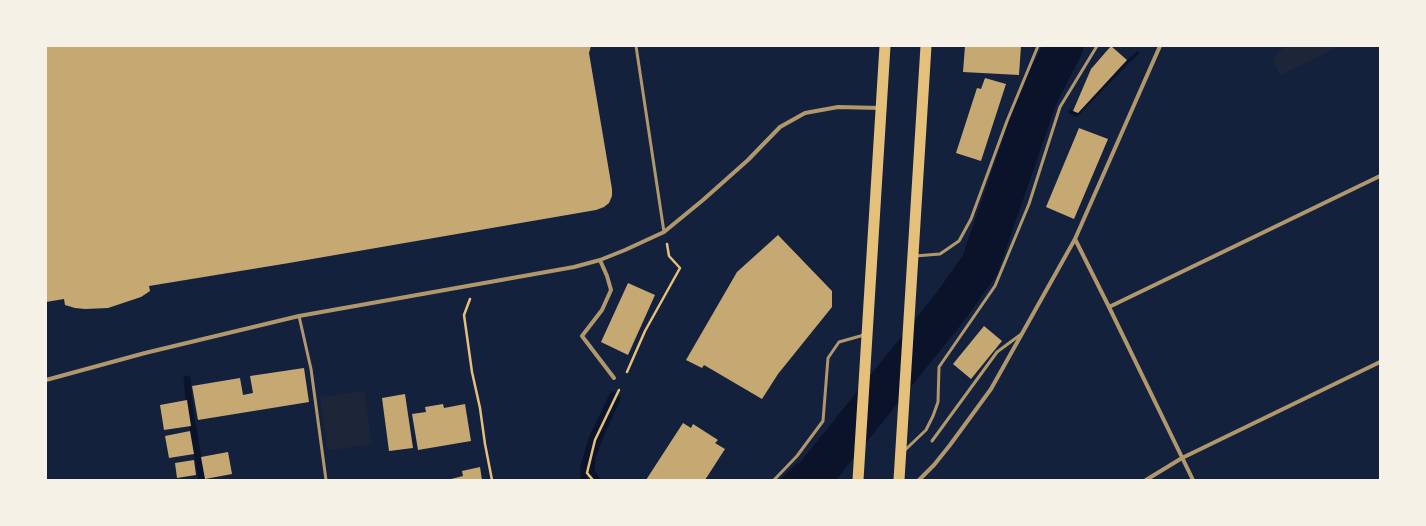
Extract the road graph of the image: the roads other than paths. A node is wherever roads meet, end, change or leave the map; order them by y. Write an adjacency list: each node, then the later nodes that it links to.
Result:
1 (636, 46): 9 (lane)
2 (885, 46): 7 (highway)
3 (926, 46): 11 (highway)
4 (1038, 46): 11 (lane)
5 (1097, 46): 21 (lane)
6 (1160, 46): 10 (street)
7 (881, 108): 9 (street); 15 (highway)
8 (1380, 176): 13 (street)
9 (664, 232): 12 (street)
10 (1075, 239): 13 (street); 16 (street)
11 (913, 257): 21 (highway)
12 (600, 260): 14 (street); 18 (street)
13 (1109, 307): 22 (street)
14 (299, 316): 19 (street); 23 (lane)
15 (868, 334): 24 (lane); 25 (highway)
16 (1022, 334): 20 (lane); 27 (street)
17 (1380, 362): 22 (street)
18 (614, 378)
19 (46, 380)
20 (932, 441)
21 (900, 455): 26 (highway)
22 (1182, 458): 28 (street); 29 (street)
23 (326, 480)
24 (774, 480)
25 (858, 480)
26 (899, 480)
27 (919, 480)
28 (1146, 480)
29 (1193, 480)

